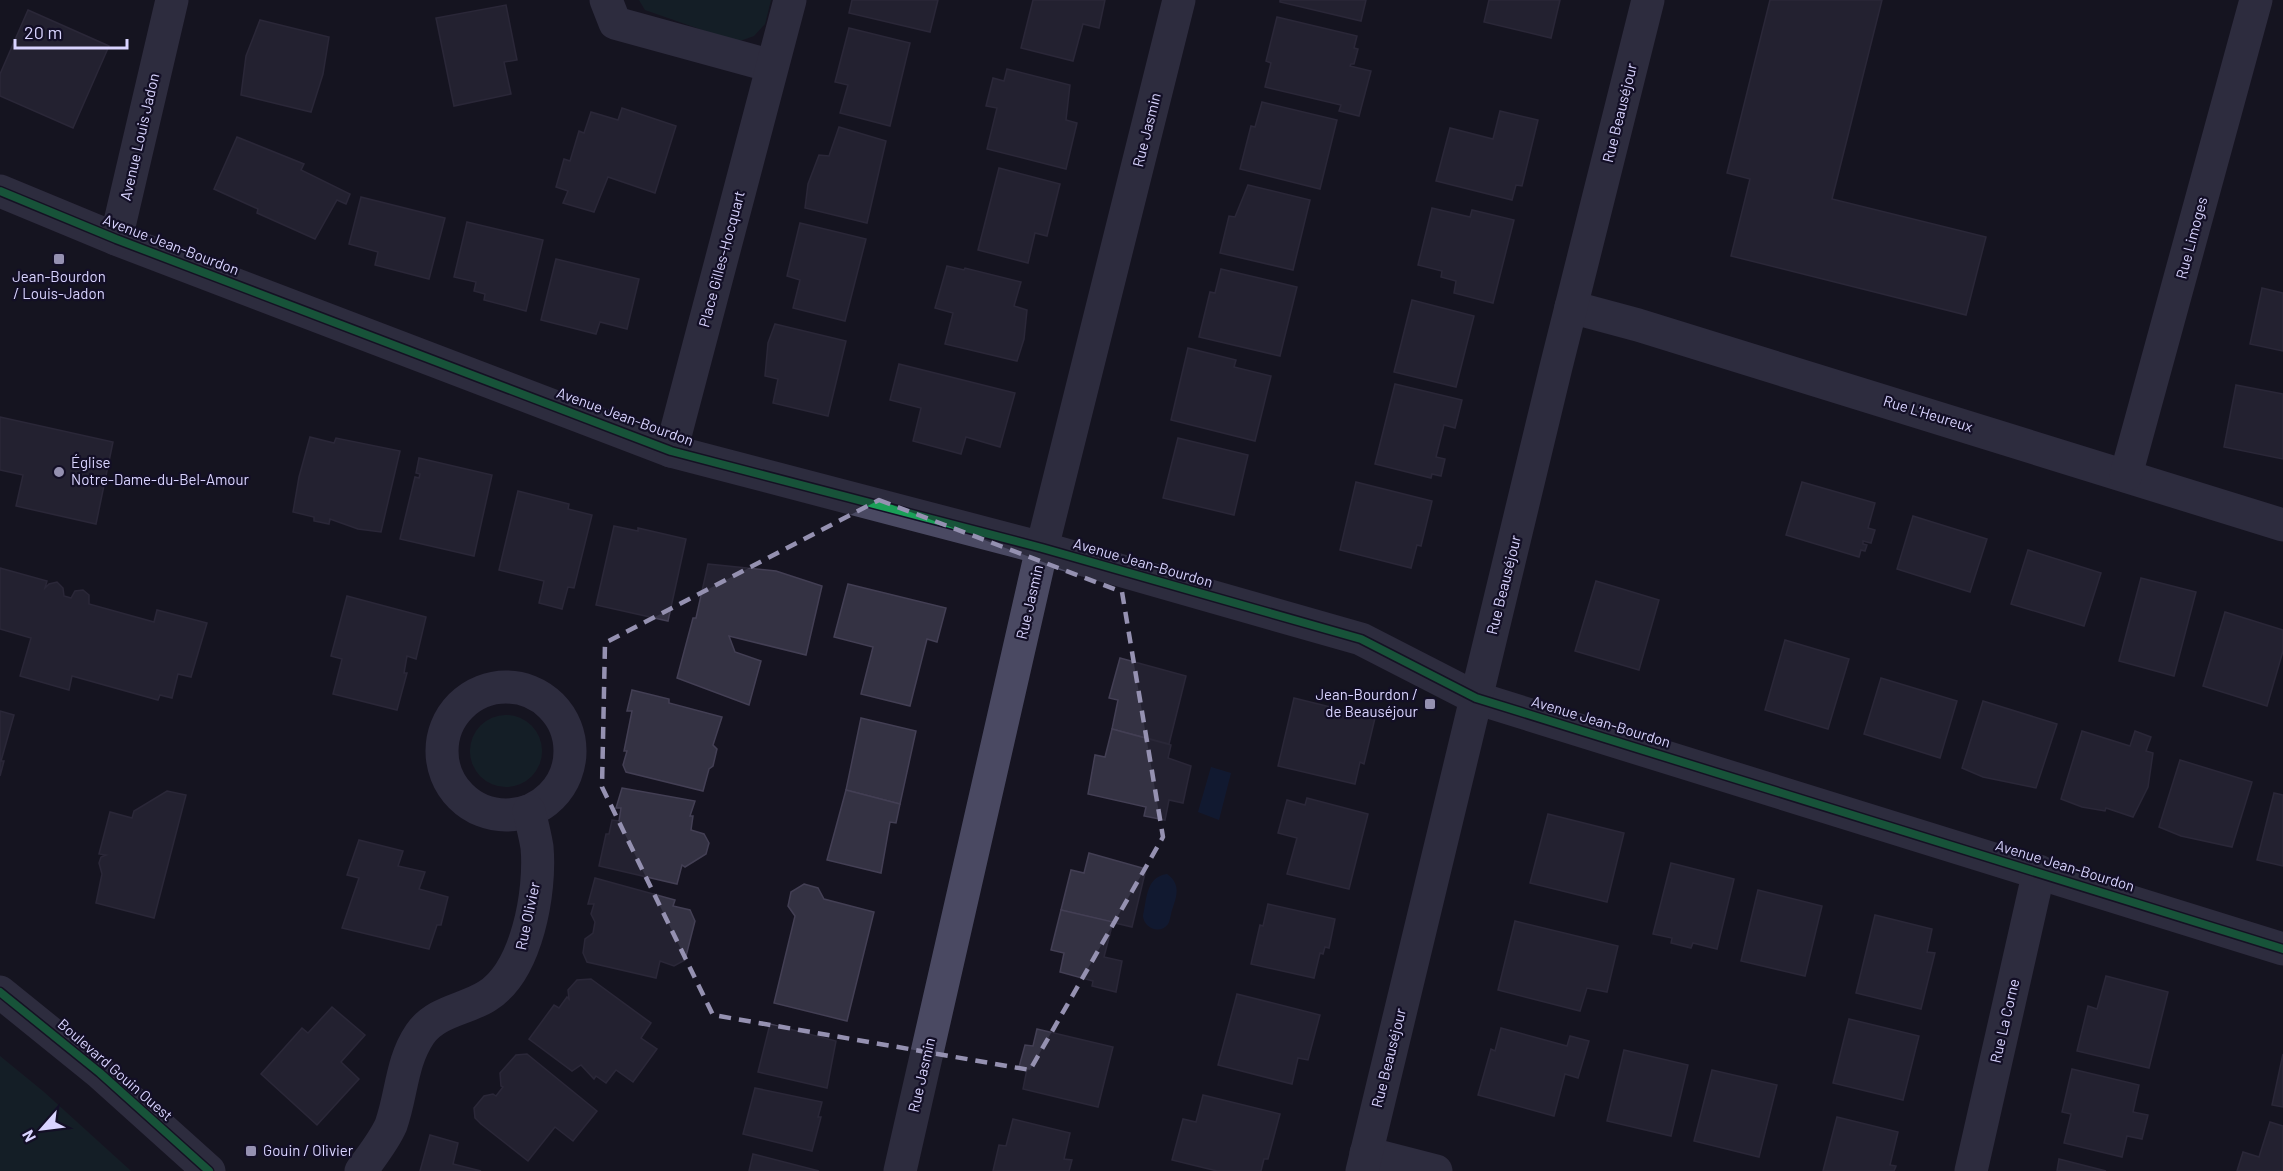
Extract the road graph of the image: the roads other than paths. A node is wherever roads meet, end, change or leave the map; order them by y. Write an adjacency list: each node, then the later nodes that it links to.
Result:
1 (172, 0): 9 (street, Avenue Louis Jadon)
2 (606, 0): 7 (street)
3 (790, 0): 7 (street, Place Gilles-Hocquart)
4 (1179, 0): 14 (street, Rue Jasmin)
5 (1648, 0): 10 (street, Rue Beauséjour)
6 (2256, 0): 12 (street, Rue Limoges)
7 (772, 66): 11 (street, Place Gilles-Hocquart)
8 (0, 191): 9 (street, Avenue Jean-Bourdon)
9 (116, 239): 11 (street, Avenue Jean-Bourdon)
10 (1571, 307): 12 (street, Rue L'Heureux); 15 (street, Rue Beauséjour)
11 (671, 451): 14 (street, Avenue Jean-Bourdon)
12 (2126, 475): 13 (street, Rue L'Heureux)
13 (2283, 525)
14 (1042, 548): 15 (street, Avenue Jean-Bourdon); 23 (street, Rue Jasmin)
15 (1476, 698): 17 (street, Avenue Jean-Bourdon); 20 (street, Rue Beauséjour)
16 (529, 811): 22 (street, Rue Olivier)
17 (2039, 871): 18 (street, Avenue Jean-Bourdon); 25 (street, Rue La Corne)
18 (2283, 948)
19 (0, 992): 21 (street, Boulevard Gouin Ouest)
20 (1364, 1162): 24 (street)
21 (209, 1171)
22 (361, 1171)
23 (900, 1171)
24 (1436, 1171)
25 (1971, 1171)

